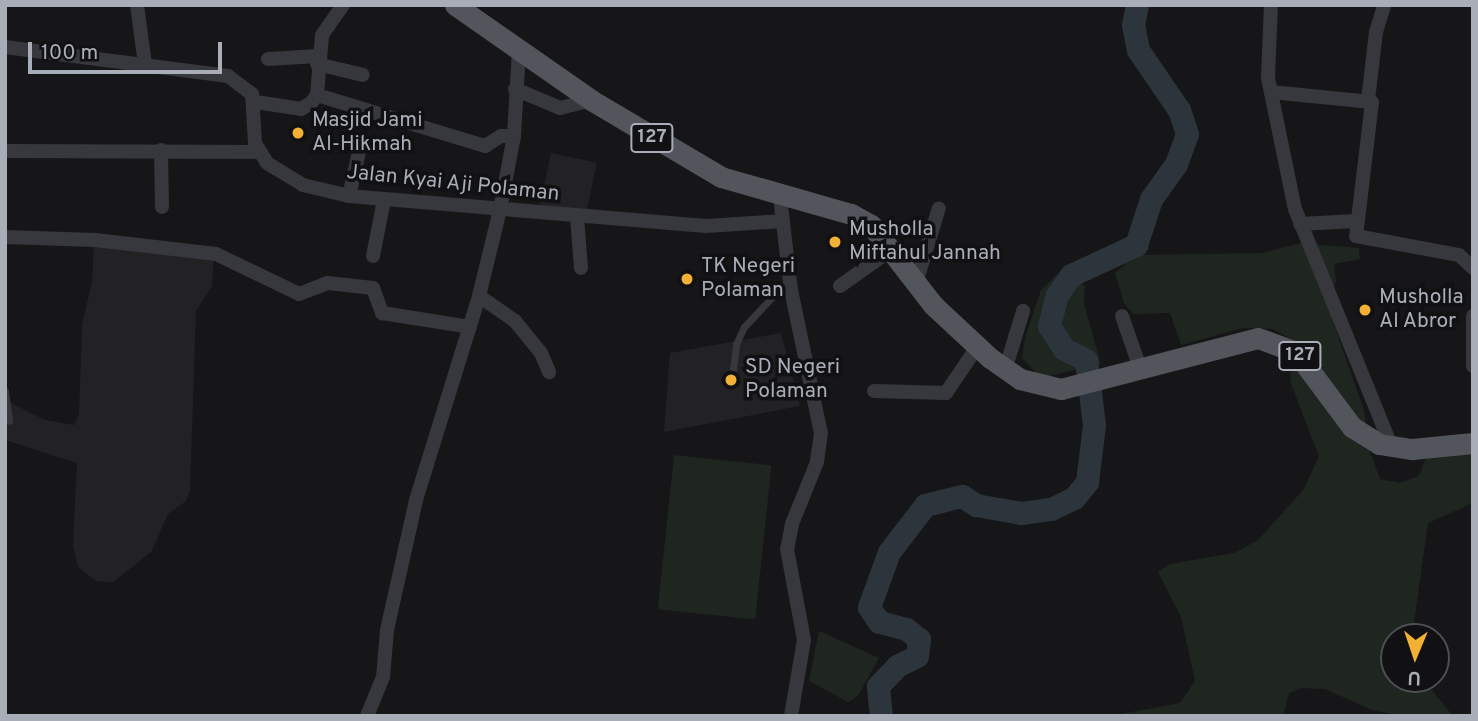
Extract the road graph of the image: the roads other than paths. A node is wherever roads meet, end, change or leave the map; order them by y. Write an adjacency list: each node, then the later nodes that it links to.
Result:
1 (343, 5): 9 (street)
2 (455, 5): 7 (main road, 127)
3 (1272, 5): 13 (street)
4 (1384, 5): 16 (street)
5 (133, 7): 10 (street)
6 (5, 47): 10 (street)
7 (519, 50): 12 (street); 15 (main road, 127)
8 (268, 59): 9 (street)
9 (317, 60): 11 (street); 14 (street)
10 (145, 64): 17 (street)
11 (363, 75)
12 (515, 89): 15 (street); 18 (street)
13 (1271, 92): 16 (street); 32 (street)
14 (317, 94): 17 (street); 18 (street)
15 (591, 100): 24 (main road, 127)
16 (1368, 100): 31 (street)
17 (256, 102): 22 (street)
18 (514, 136): 28 (street)
19 (361, 143): 23 (street)
20 (161, 150): 21 (street); 22 (street); 26 (street)
21 (5, 151)
22 (257, 152): 23 (street, Jalan Kyai Aji Polaman)
23 (349, 196): 25 (street, Jalan Kyai Aji Polaman)
24 (780, 197): 30 (street); 34 (main road, 127)
25 (384, 200): 28 (street, Jalan Kyai Aji Polaman); 35 (street)
26 (162, 207)
27 (939, 208): 38 (street)
28 (500, 210): 29 (street, Jalan Kyai Aji Polaman); 41 (street)
29 (577, 217): 30 (street, Jalan Kyai Aji Polaman); 36 (street)
30 (783, 220): 40 (street)
31 (1355, 221): 32 (street); 37 (street)
32 (1300, 224): 56 (street)
33 (5, 237): 45 (street)
34 (883, 237): 38 (main road, 127); 39 (street)
35 (373, 256)
36 (581, 268)
37 (1473, 268)
38 (916, 283): 46 (main road, 127)
39 (840, 286)
40 (791, 290): 49 (lane); 58 (street)
41 (479, 296): 45 (street); 51 (street)
42 (1023, 311): 50 (street)
43 (1122, 316): 47 (street)
44 (1473, 316): 48 (street)
45 (470, 327): 57 (street)
46 (977, 347): 50 (main road, 127); 53 (street)
47 (1139, 365): 50 (main road, 127); 56 (main road, 127)
48 (1473, 366)
49 (733, 370)
50 (1006, 370)
51 (549, 372)
52 (5, 391): 54 (lane)
53 (874, 391)
54 (9, 421)
55 (1473, 443): 56 (main road)
56 (1392, 448)
57 (367, 716)
58 (791, 716)

